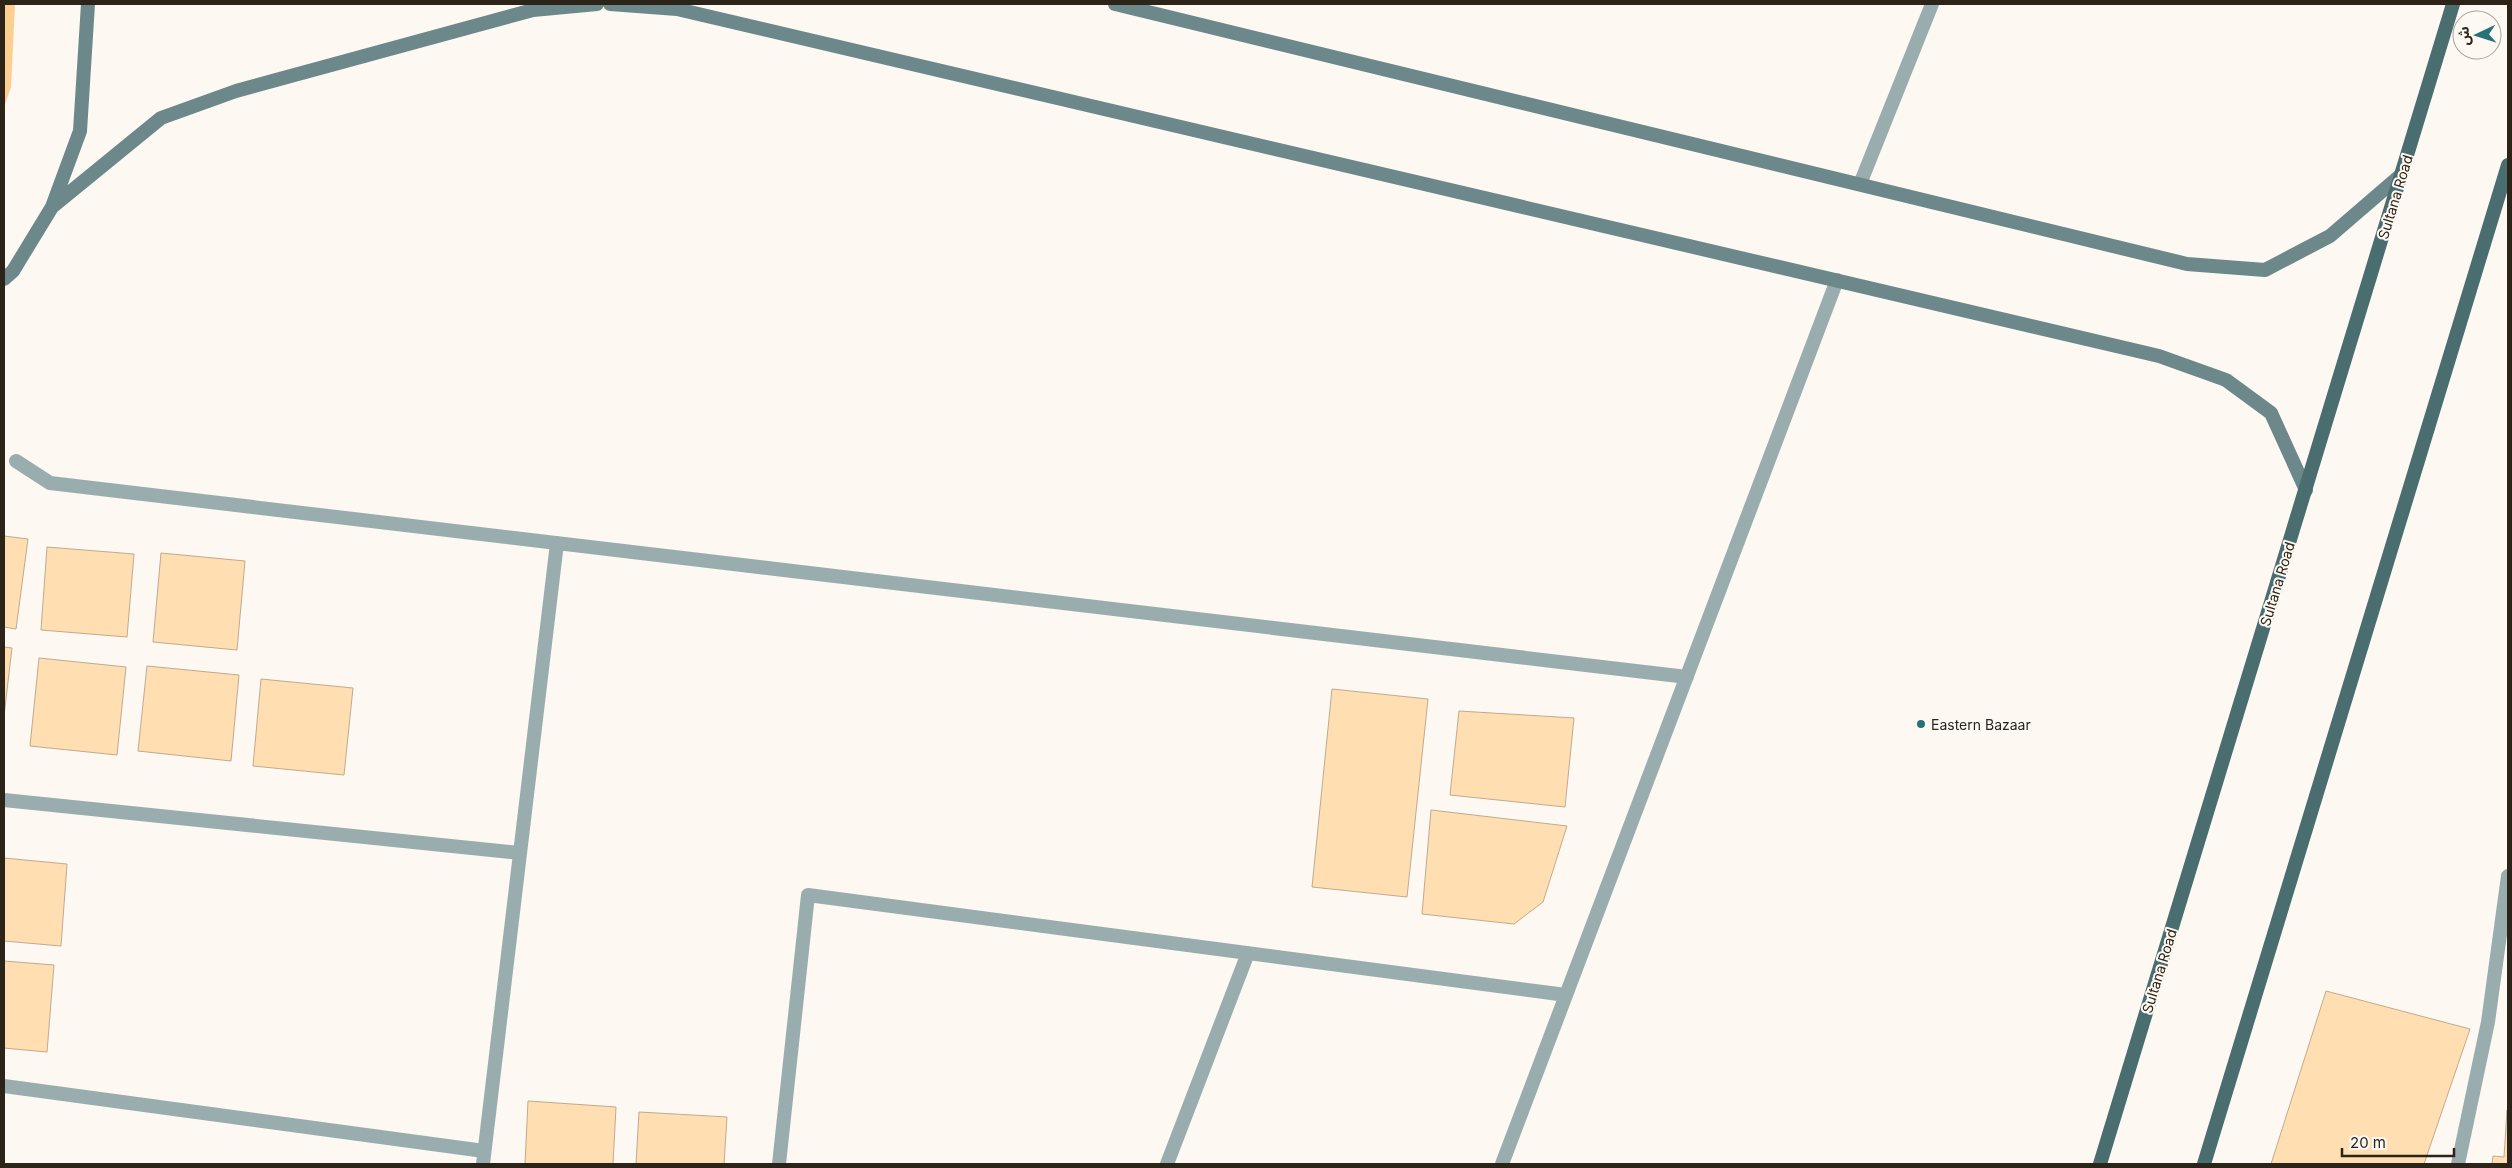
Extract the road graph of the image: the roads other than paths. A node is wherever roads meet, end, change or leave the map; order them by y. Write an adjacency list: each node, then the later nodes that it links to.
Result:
1 (88, 4): 10 (main road)
2 (597, 4): 10 (main road)
3 (610, 4): 12 (main road)
4 (1115, 4): 9 (main road)
5 (1932, 4): 9 (street)
6 (2454, 4): 8 (main road, Sultana Road)
7 (2508, 165): 28 (main road)
8 (2402, 174): 9 (main road); 14 (main road, Sultana Road)
9 (1860, 184)
10 (52, 207): 11 (main road)
11 (4, 279)
12 (1837, 280): 14 (main road); 16 (street)
13 (16, 461): 15 (street)
14 (2306, 490): 27 (main road, Sultana Road)
15 (557, 543): 16 (street); 18 (street)
16 (1686, 677): 21 (street)
17 (4, 800): 18 (street)
18 (520, 853): 23 (street)
19 (2508, 876): 29 (street)
20 (1248, 953): 21 (street); 24 (street); 25 (street)
21 (1566, 995): 26 (street)
22 (4, 1086): 23 (street)
23 (483, 1157)
24 (779, 1164)
25 (1167, 1164)
26 (1502, 1164)
27 (2100, 1164)
28 (2204, 1164)
29 (2458, 1164)

